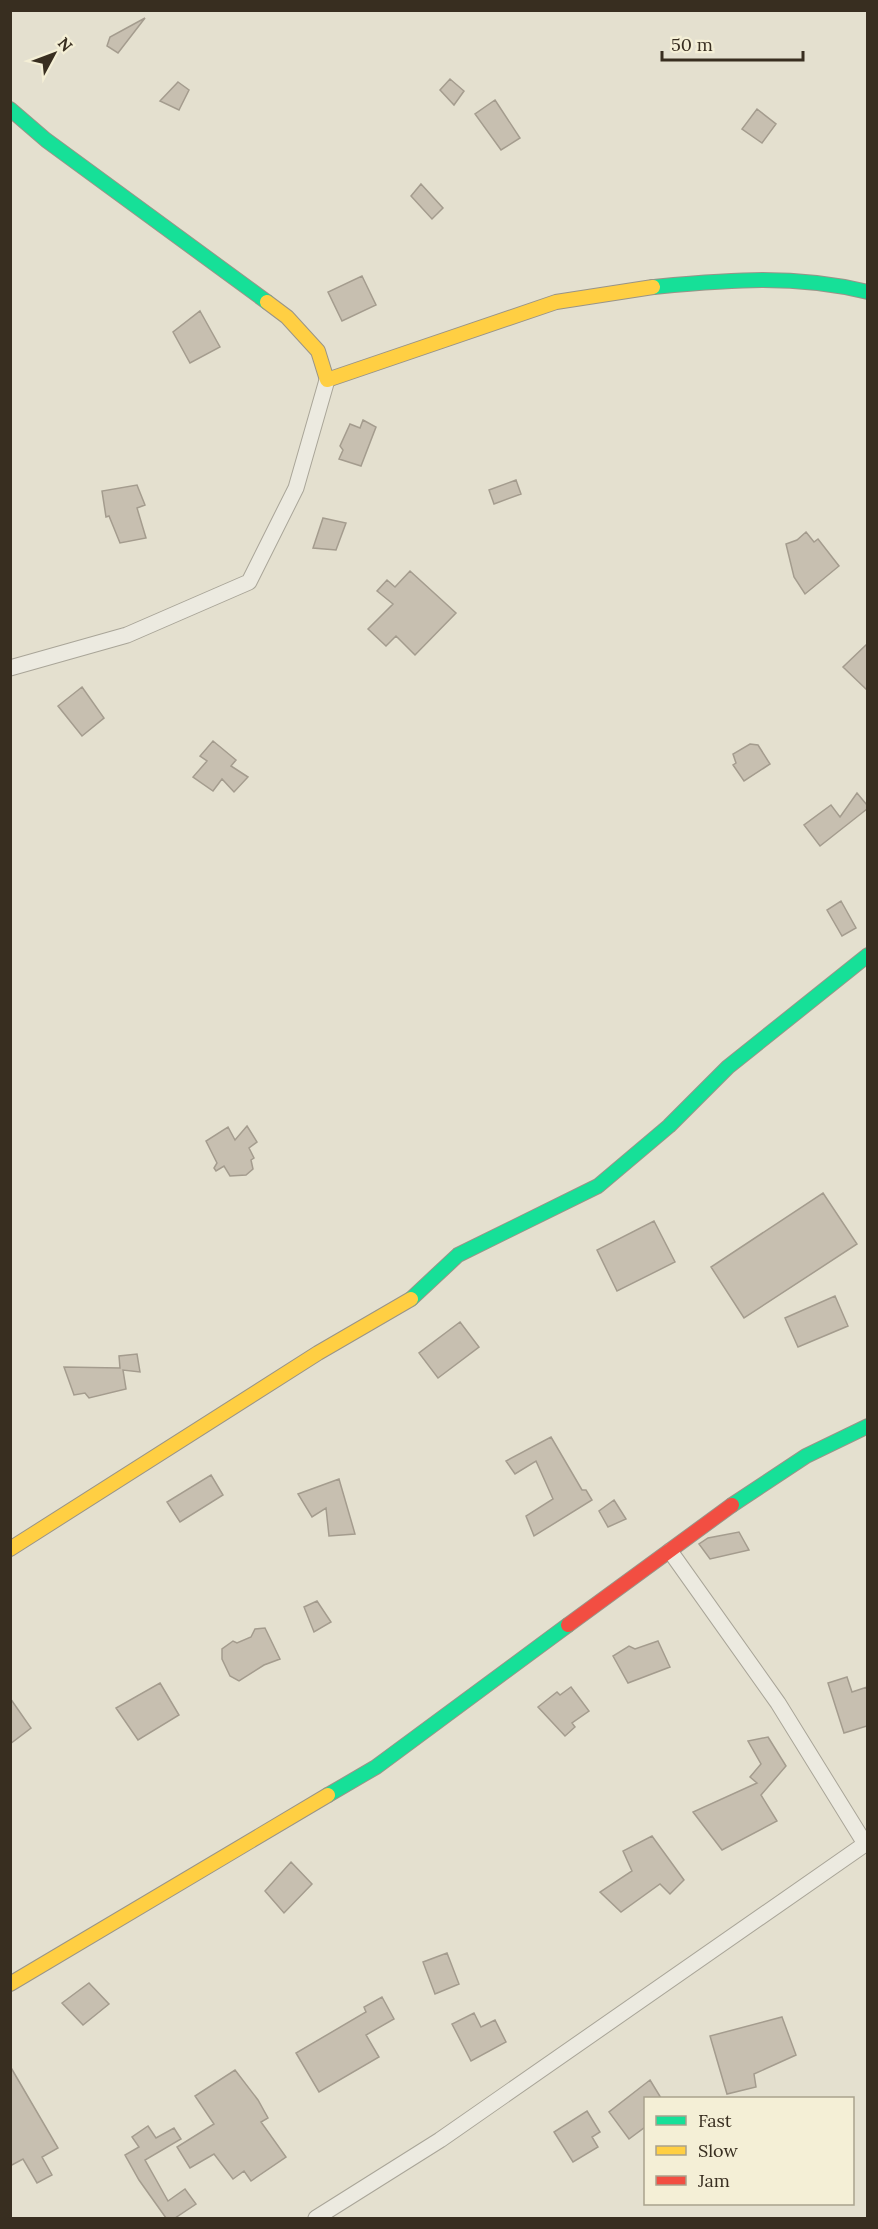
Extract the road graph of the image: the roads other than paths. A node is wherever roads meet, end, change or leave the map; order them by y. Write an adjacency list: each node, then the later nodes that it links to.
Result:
1 (10, 109): 3 (street)
2 (867, 292): 3 (street)
3 (327, 380): 4 (street)
4 (10, 668)
5 (867, 955): 7 (street)
6 (867, 1426): 8 (street)
7 (10, 1549)
8 (670, 1551): 9 (street); 10 (street)
9 (866, 1842): 11 (street)
10 (10, 1984)
11 (315, 2218)

